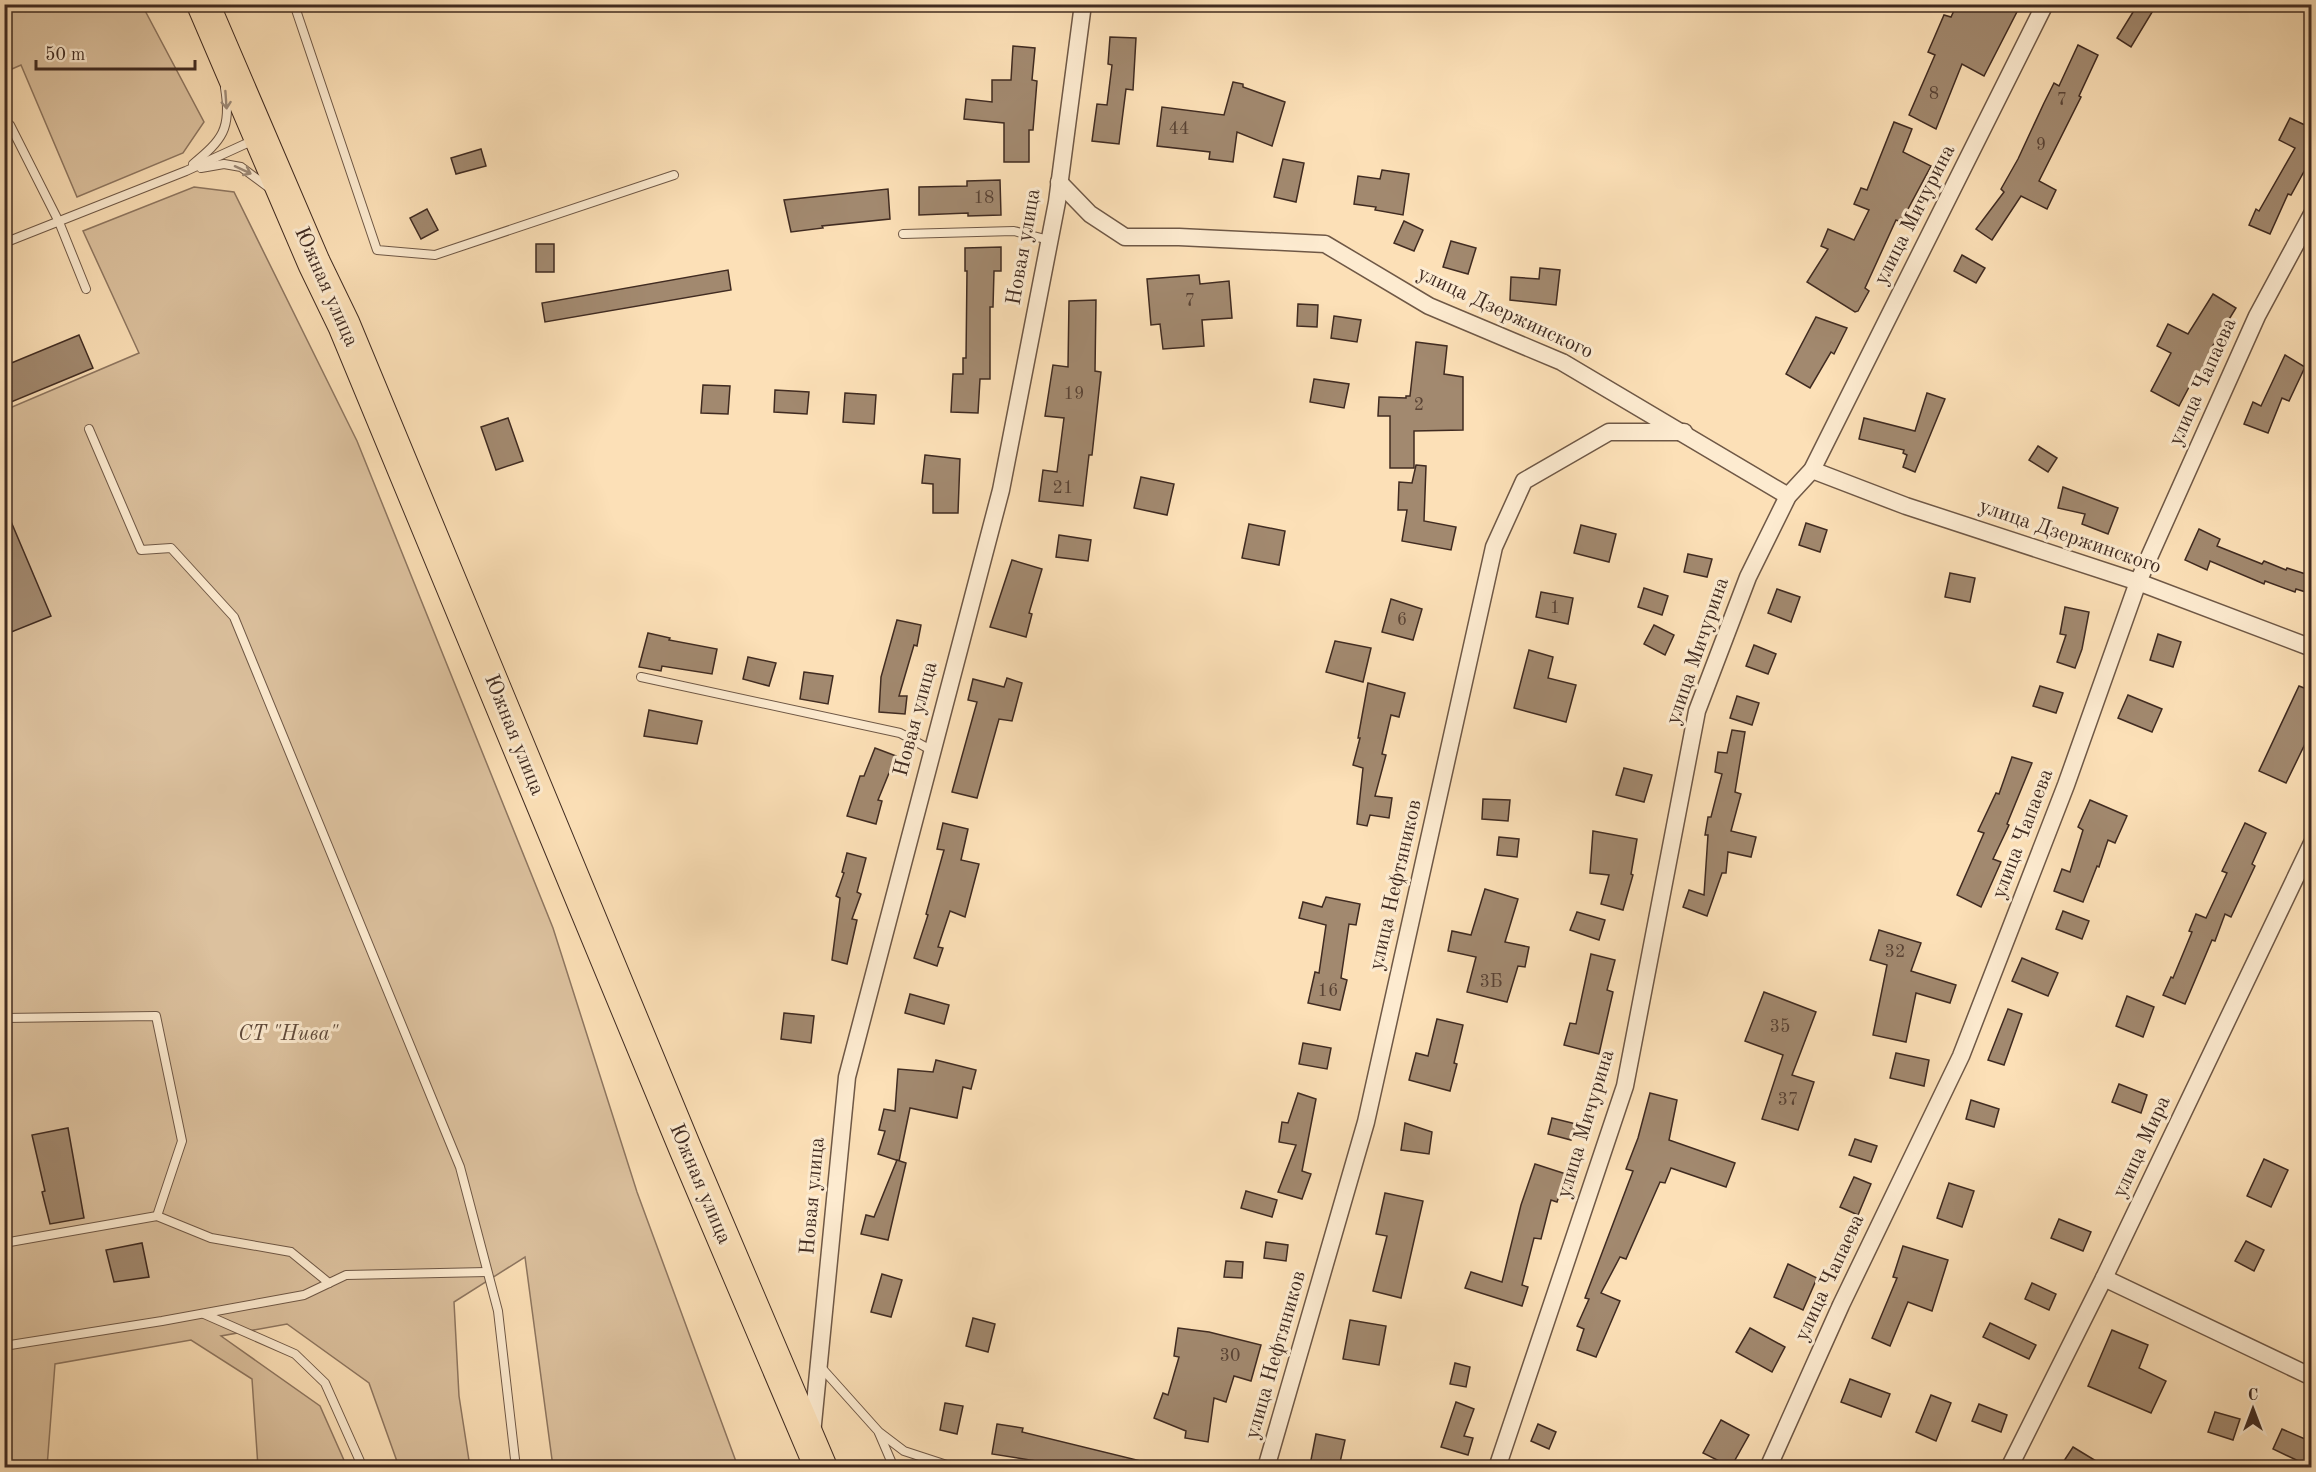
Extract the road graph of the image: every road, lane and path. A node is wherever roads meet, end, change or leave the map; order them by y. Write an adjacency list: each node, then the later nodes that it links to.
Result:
1 (196, 4): 6 (lane)
2 (203, 4): 9 (highway, Южная улица)
3 (294, 4): 11 (lane)
4 (1083, 4): 12 (street, Новая улица)
5 (2045, 4): 24 (street, улица Мичурина)
6 (211, 47)
7 (222, 80): 10 (lane, one-way to 10)
8 (10, 125): 16 (lane)
9 (259, 138): 10 (lane); 21 (highway, Южная улица)
10 (186, 171): 13 (lane, one-way to 13); 16 (lane)
11 (674, 175)
12 (1059, 182): 18 (street, Новая улица); 23 (street, улица Дзержинского)
13 (272, 194)
14 (278, 204): 21 (lane)
15 (2312, 214): 26 (street, улица Чапаева)
16 (59, 222): 19 (lane); 20 (lane)
17 (903, 234): 18 (lane)
18 (1049, 240): 29 (street, Новая улица)
19 (4, 243)
20 (86, 289)
21 (344, 325): 42 (highway, Южная улица)
22 (89, 429): 34 (lane)
23 (1684, 432): 25 (street, улица Дзержинского); 47 (street, улица Нефтяников)
24 (1812, 470): 25 (street, улица Мичурина); 26 (street, улица Дзержинского)
25 (1788, 496): 48 (street, улица Мичурина)
26 (2138, 582): 27 (street, улица Дзержинского); 49 (street, улица Чапаева)
27 (2312, 648)
28 (641, 677): 29 (lane)
29 (931, 750): 39 (street, Новая улица)
30 (2312, 843): 35 (street, улица Мира)
31 (4, 1018): 32 (lane)
32 (157, 1216): 33 (lane); 36 (lane)
33 (4, 1243)
34 (487, 1272): 36 (lane); 44 (lane)
35 (2104, 1278): 40 (street); 50 (street, улица Мира)
36 (329, 1283): 37 (lane)
37 (203, 1313): 38 (lane); 43 (lane)
38 (4, 1346)
39 (819, 1364): 41 (lane); 42 (street, Новая улица)
40 (2312, 1377)
41 (879, 1432): 45 (lane); 46 (lane)
42 (816, 1457)
43 (363, 1467)
44 (516, 1467)
45 (894, 1467)
46 (956, 1467)
47 (1266, 1467)
48 (1497, 1467)
49 (1768, 1467)
50 (2009, 1467)

